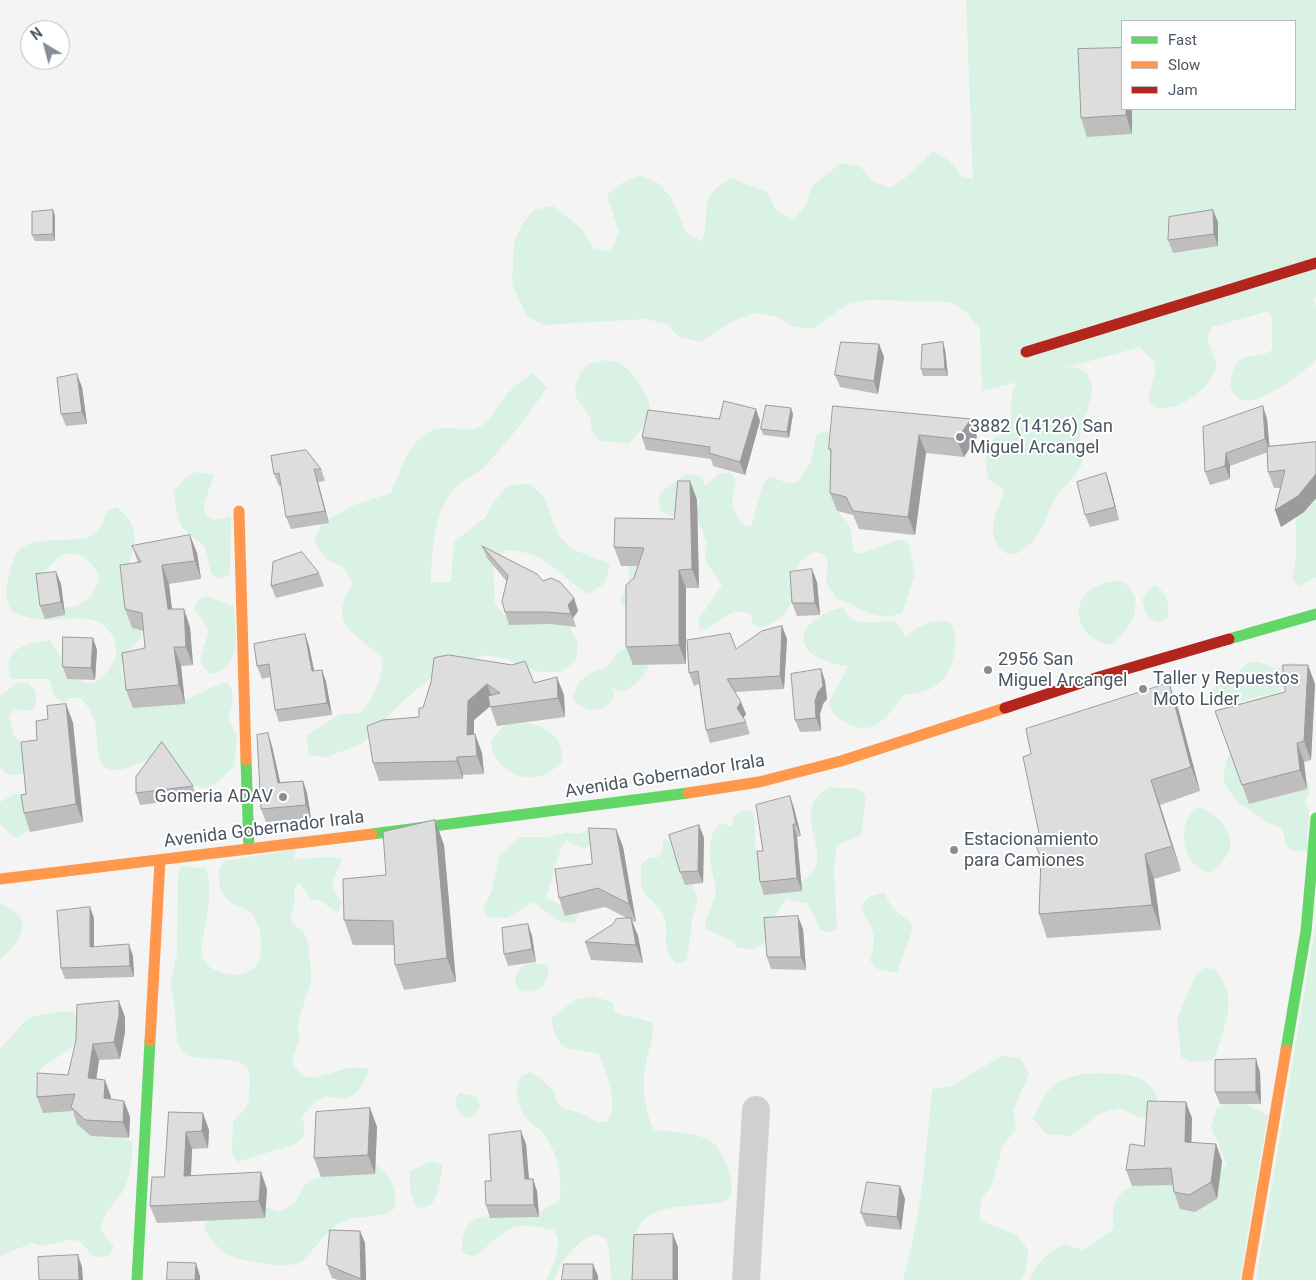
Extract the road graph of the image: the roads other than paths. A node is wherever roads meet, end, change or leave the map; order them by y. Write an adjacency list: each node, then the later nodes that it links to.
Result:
1 (1316, 263): 2 (street)
2 (1026, 352)
3 (239, 511): 6 (street)
4 (1316, 614): 6 (street, Avenida Gobernador Irala)
5 (1316, 818): 12 (street)
6 (249, 849): 7 (street, Avenida Gobernador Irala)
7 (160, 862): 8 (street, Avenida Gobernador Irala); 10 (street)
8 (0, 879)
9 (756, 1110): 11 (street)
10 (137, 1280)
11 (746, 1280)
12 (1247, 1280)

